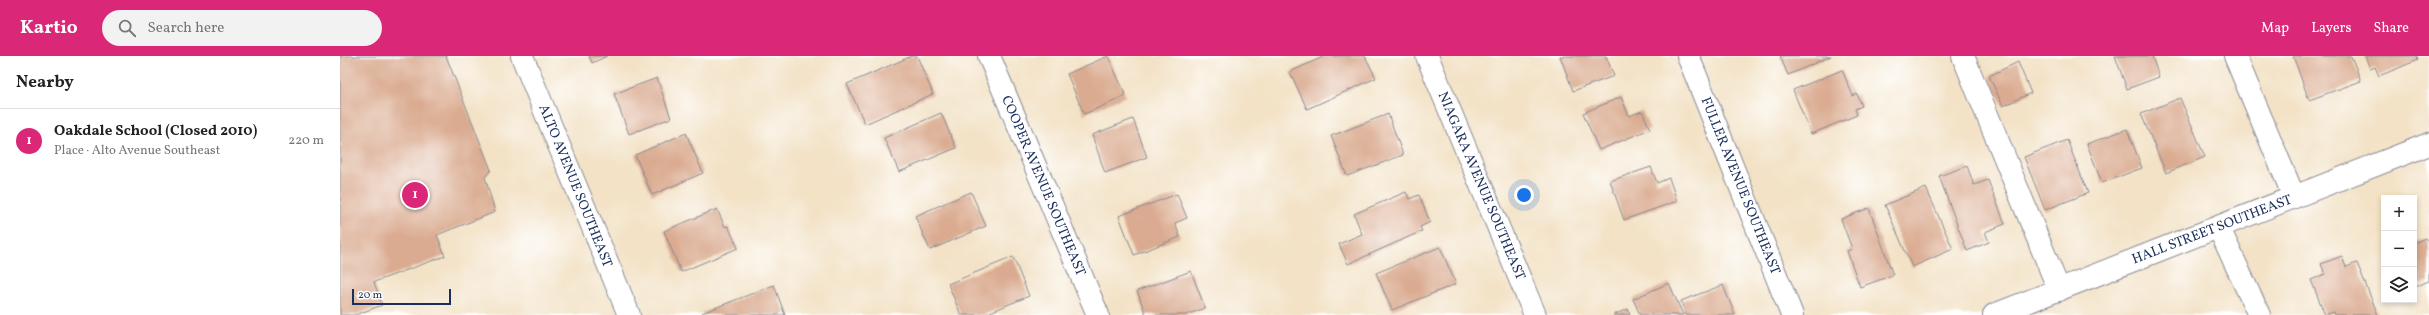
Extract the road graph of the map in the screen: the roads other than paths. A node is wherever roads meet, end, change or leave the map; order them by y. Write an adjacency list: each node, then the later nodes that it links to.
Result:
1 (522, 56): 11 (street, ALTO AVENUE SOUTHEAST)
2 (989, 56): 12 (street, COOPER AVENUE SOUTHEAST)
3 (1427, 56): 13 (street, NIAGARA AVENUE SOUTHEAST)
4 (1688, 56): 14 (street, FULLER AVENUE SOUTHEAST)
5 (1963, 56): 10 (street)
6 (2235, 56): 8 (street)
7 (2429, 144): 8 (street, HALL STREET SOUTHEAST)
8 (2294, 197): 9 (street, HALL STREET SOUTHEAST)
9 (2219, 228): 10 (street, HALL STREET SOUTHEAST); 16 (street)
10 (2059, 290): 15 (street, HALL STREET SOUTHEAST)
11 (629, 315)
12 (1098, 315)
13 (1535, 315)
14 (1792, 315)
15 (1994, 315)
16 (2259, 315)

